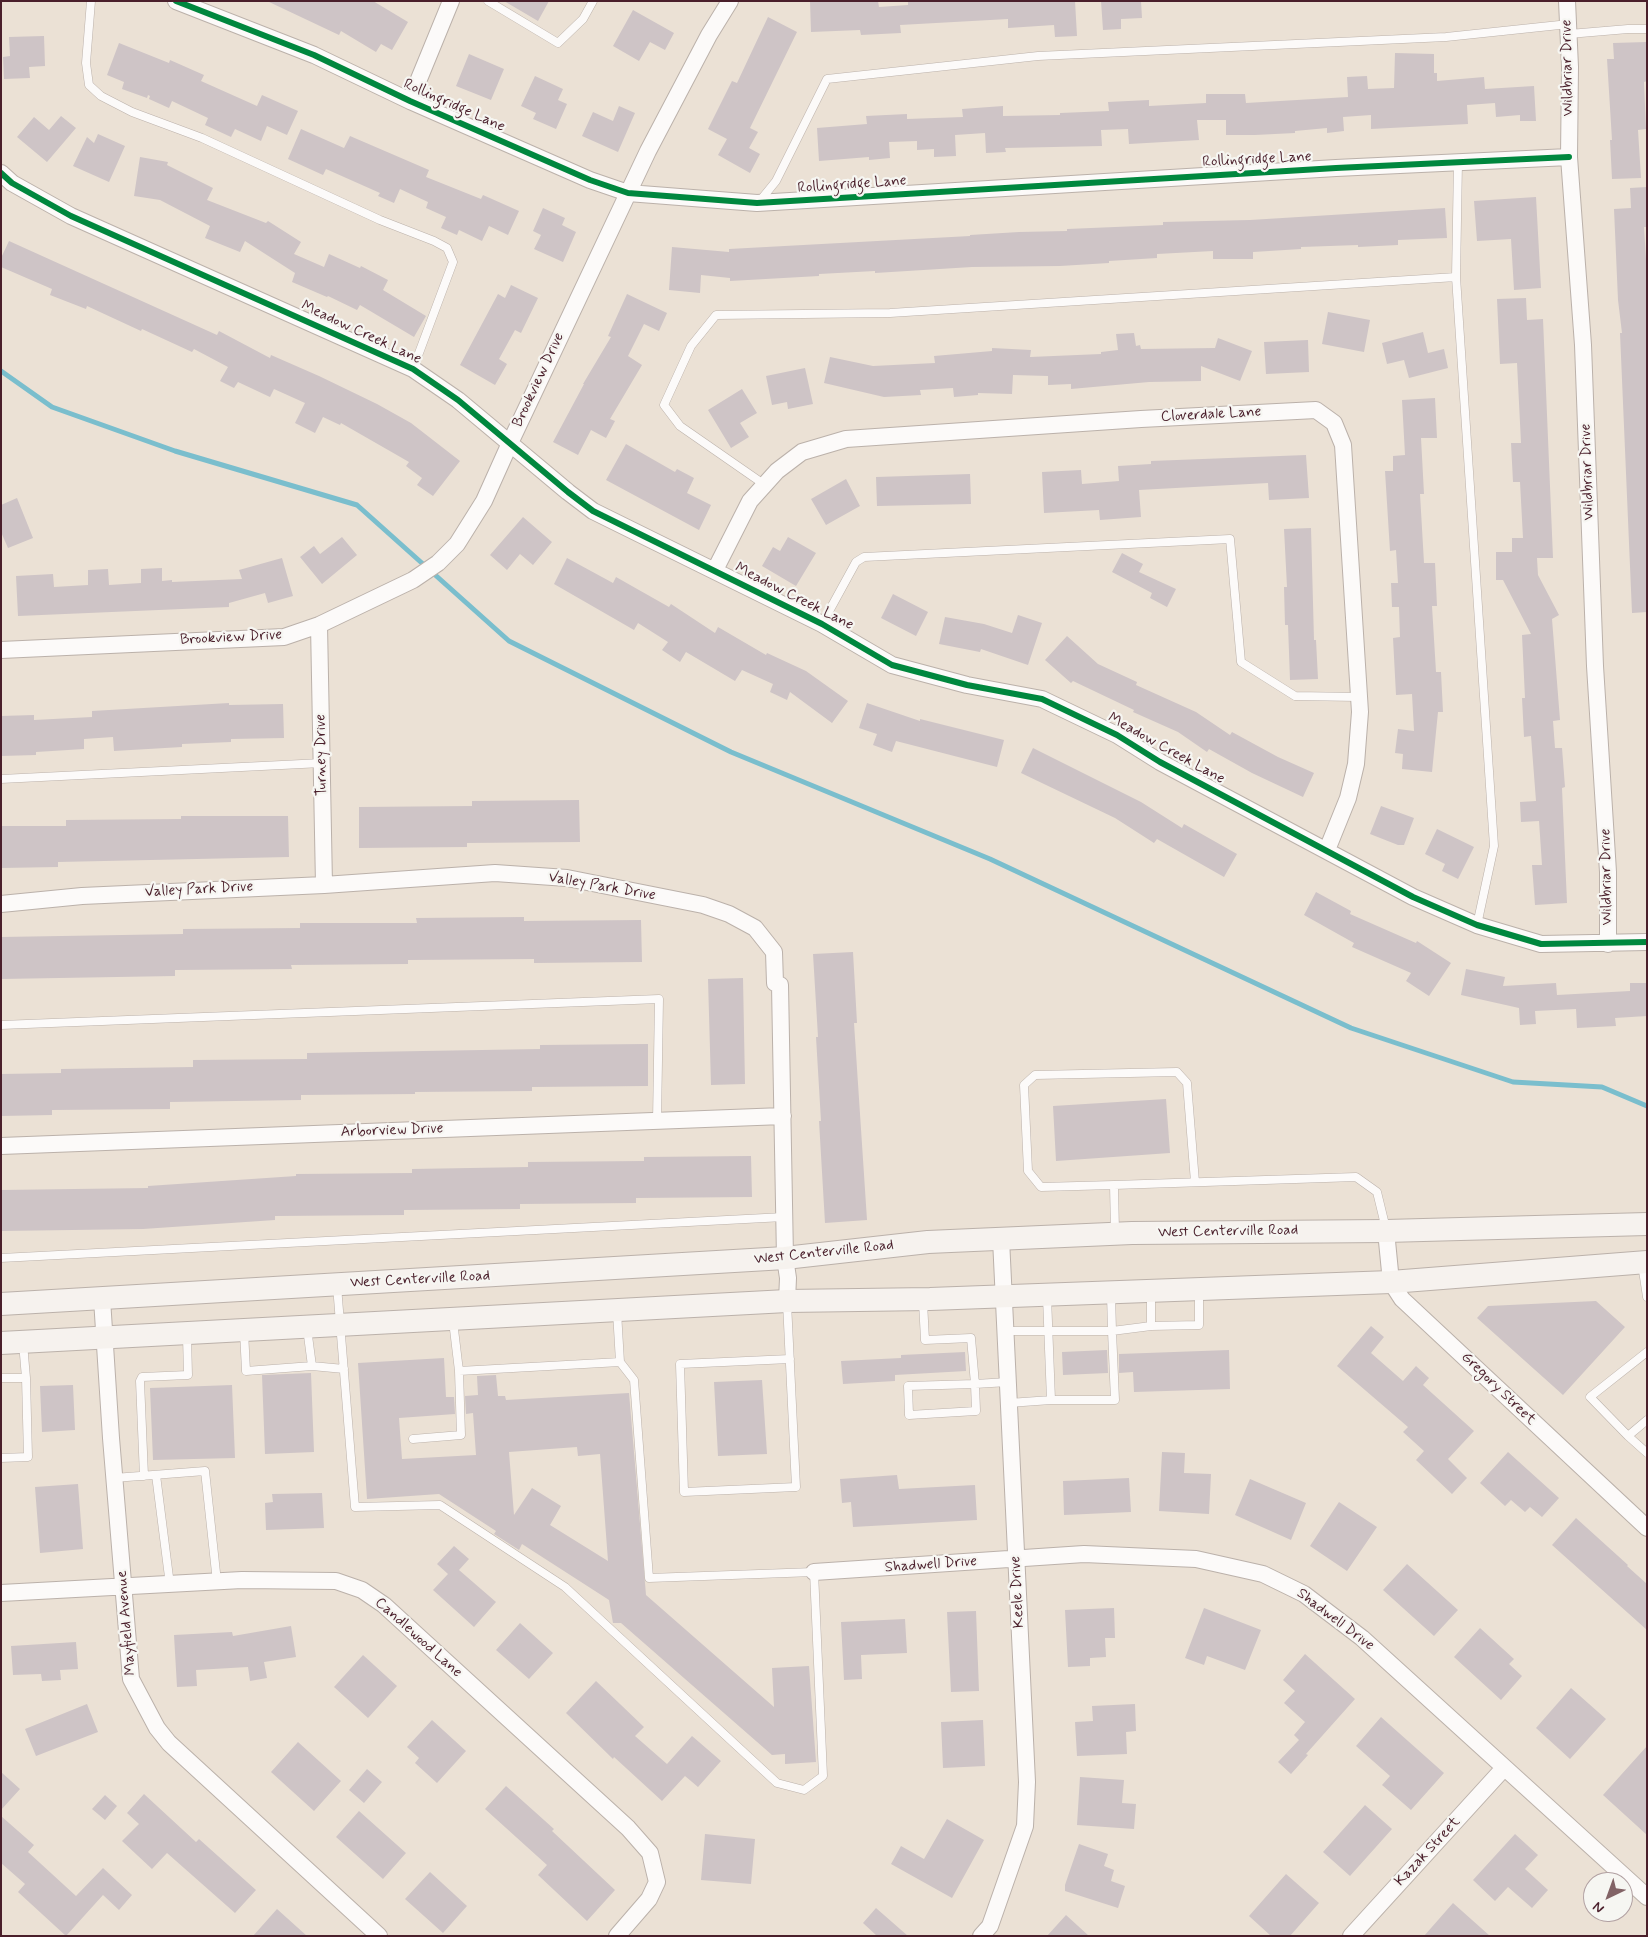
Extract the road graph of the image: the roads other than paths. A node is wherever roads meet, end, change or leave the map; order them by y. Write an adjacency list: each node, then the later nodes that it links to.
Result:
1 (90, 1): 17 (lane)
2 (176, 1): 10 (street, Rollingridge Lane)
3 (451, 1): 10 (street)
4 (488, 1): 5 (lane)
5 (593, 1)
6 (730, 1): 14 (street, Brookview Drive)
7 (1567, 1): 8 (street, Wildbriar Drive)
8 (1569, 29): 9 (lane); 11 (street, Wildbriar Drive); 15 (lane)
9 (1647, 29)
10 (410, 101): 14 (street, Rollingridge Lane)
11 (1569, 157): 12 (street, Rollingridge Lane); 32 (street, Wildbriar Drive)
12 (1458, 162): 15 (street, Rollingridge Lane); 16 (lane)
13 (1, 172): 17 (street, Meadow Creek Lane)
14 (628, 193): 15 (street, Rollingridge Lane); 18 (street, Brookview Drive)
15 (757, 203)
16 (1456, 277): 19 (lane); 30 (lane)
17 (412, 369): 18 (street, Meadow Creek Lane)
18 (510, 443): 20 (street, Meadow Creek Lane); 22 (street, Brookview Drive)
19 (765, 485): 20 (street, Cloverdale Lane); 24 (street, Cloverdale Lane)
20 (715, 570): 21 (street, Meadow Creek Lane)
21 (822, 624): 24 (lane); 27 (street, Meadow Creek Lane)
22 (319, 625): 23 (street, Brookview Drive); 25 (street, Turney Drive)
23 (1, 650)
24 (1358, 697): 27 (street, Cloverdale Lane)
25 (322, 763): 26 (lane); 28 (street, Turney Drive)
26 (1, 779)
27 (1327, 850): 30 (street, Meadow Creek Lane)
28 (324, 885): 29 (street, Valley Park Drive); 34 (street, Valley Park Drive)
29 (1, 904)
30 (1477, 925): 32 (street, Meadow Creek Lane)
31 (1647, 942): 32 (street, Meadow Creek Lane)
32 (1608, 944)
33 (1, 1025): 35 (lane)
34 (783, 1116): 35 (street, Arborview Drive); 39 (street, Valley Park Drive)
35 (657, 1121): 36 (street, Arborview Drive)
36 (1, 1146)
37 (1195, 1182): 38 (lane); 38 (lane); 41 (lane)
38 (1114, 1185): 42 (lane)
39 (784, 1217): 44 (lane); 45 (street, Valley Park Drive)
40 (1642, 1225): 41 (main road, West Centerville Road); 46 (main road)
41 (1386, 1231): 42 (main road, West Centerville Road); 47 (street, Gregory Street)
42 (1115, 1234): 43 (main road, West Centerville Road)
43 (1001, 1239): 45 (main road, West Centerville Road); 53 (street, Keele Drive)
44 (1, 1258)
45 (785, 1258): 48 (main road, West Centerville Road); 57 (street, Valley Park Drive)
46 (1644, 1262): 47 (main road); 54 (lane)
47 (1391, 1282): 49 (main road); 91 (street, Gregory Street)
48 (337, 1285): 55 (main road, West Centerville Road); 61 (lane)
49 (1198, 1289): 50 (main road); 62 (lane)
50 (1150, 1291): 51 (main road); 62 (lane)
51 (1111, 1292): 52 (main road); 66 (lane)
52 (1047, 1295): 53 (main road); 65 (lane)
53 (1003, 1296): 56 (main road); 67 (street, Keele Drive)
54 (1647, 1297)
55 (102, 1299): 58 (main road, West Centerville Road); 69 (street, Mayfield Avenue)
56 (923, 1300): 57 (main road); 80 (lane)
57 (787, 1301): 59 (main road); 72 (lane)
58 (1, 1304)
59 (617, 1310): 60 (main road); 73 (lane)
60 (453, 1319): 61 (main road); 76 (lane)
61 (341, 1325): 63 (main road); 75 (lane)
62 (1151, 1326): 66 (lane)
63 (307, 1327): 64 (main road); 74 (lane)
64 (244, 1331): 68 (main road); 74 (lane)
65 (1048, 1331): 66 (lane); 67 (lane); 81 (lane)
66 (1112, 1331): 81 (lane)
67 (1005, 1332): 79 (street, Keele Drive)
68 (186, 1334): 69 (main road); 89 (lane)
69 (103, 1338): 70 (main road); 90 (street, Mayfield Avenue)
70 (12, 1343): 78 (lane)
71 (1647, 1352): 84 (lane)
72 (790, 1359): 72 (lane)
73 (620, 1362): 76 (lane); 93 (lane)
74 (312, 1366): 75 (lane)
75 (344, 1369): 93 (lane)
76 (459, 1371): 85 (lane)
77 (1, 1378): 78 (lane)
78 (26, 1378): 87 (lane)
79 (1008, 1382): 80 (lane); 82 (street, Keele Drive)
80 (975, 1384): 80 (lane)
81 (1051, 1400): 82 (lane)
82 (1009, 1403): 92 (street, Keele Drive)
83 (1647, 1420): 84 (lane)
84 (1628, 1436): 86 (lane)
85 (413, 1439)
86 (1647, 1453)
87 (1, 1458)
88 (156, 1475): 89 (lane); 94 (lane); 95 (lane)
89 (144, 1476): 90 (lane)
90 (114, 1478): 96 (street, Mayfield Avenue)
91 (1647, 1528)
92 (1016, 1559): 93 (street, Shadwell Drive); 98 (street, Shadwell Drive); 102 (street, Keele Drive)
93 (814, 1572)
94 (217, 1582): 95 (street, Candlewood Lane); 101 (street, Candlewood Lane)
95 (170, 1585): 96 (street, Candlewood Lane)
96 (124, 1588): 97 (street, Candlewood Lane); 100 (street, Mayfield Avenue)
97 (1, 1593)
98 (1504, 1768): 99 (street, Shadwell Drive); 103 (street, Kazak Street)
99 (1647, 1897)
100 (379, 1936)
101 (617, 1936)
102 (981, 1936)
103 (1351, 1936)

